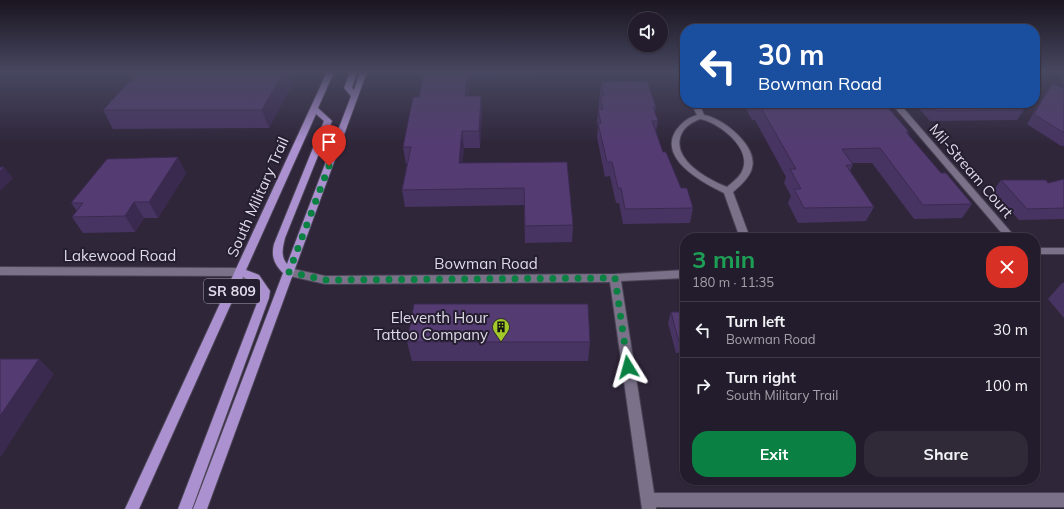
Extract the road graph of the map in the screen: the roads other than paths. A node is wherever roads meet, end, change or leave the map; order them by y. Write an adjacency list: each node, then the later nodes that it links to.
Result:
1 (356, 95): 14 (main road, SR 809)
2 (320, 96): 3 (main road, South Military Trail / SR 809)
3 (314, 108): 13 (main road, South Military Trail / SR 809); 14 (main road)
4 (696, 108): 6 (street)
5 (899, 108): 9 (street, Mil-Stream Court)
6 (700, 117): 7 (street); 7 (street)
7 (728, 191): 8 (street)
8 (743, 233)
9 (1007, 233)
10 (1040, 251): 11 (street)
11 (1064, 251)
12 (0, 271): 13 (street, Lakewood Road)
13 (240, 272): 19 (main road, South Military Trail / SR 809); 20 (main road)
14 (289, 272): 16 (street, Bowman Road); 21 (main road, SR 809)
15 (680, 274): 16 (street, Bowman Road)
16 (615, 278): 18 (street)
17 (1064, 500): 18 (street)
18 (648, 504)
19 (132, 509)
20 (185, 509)
21 (200, 509)

